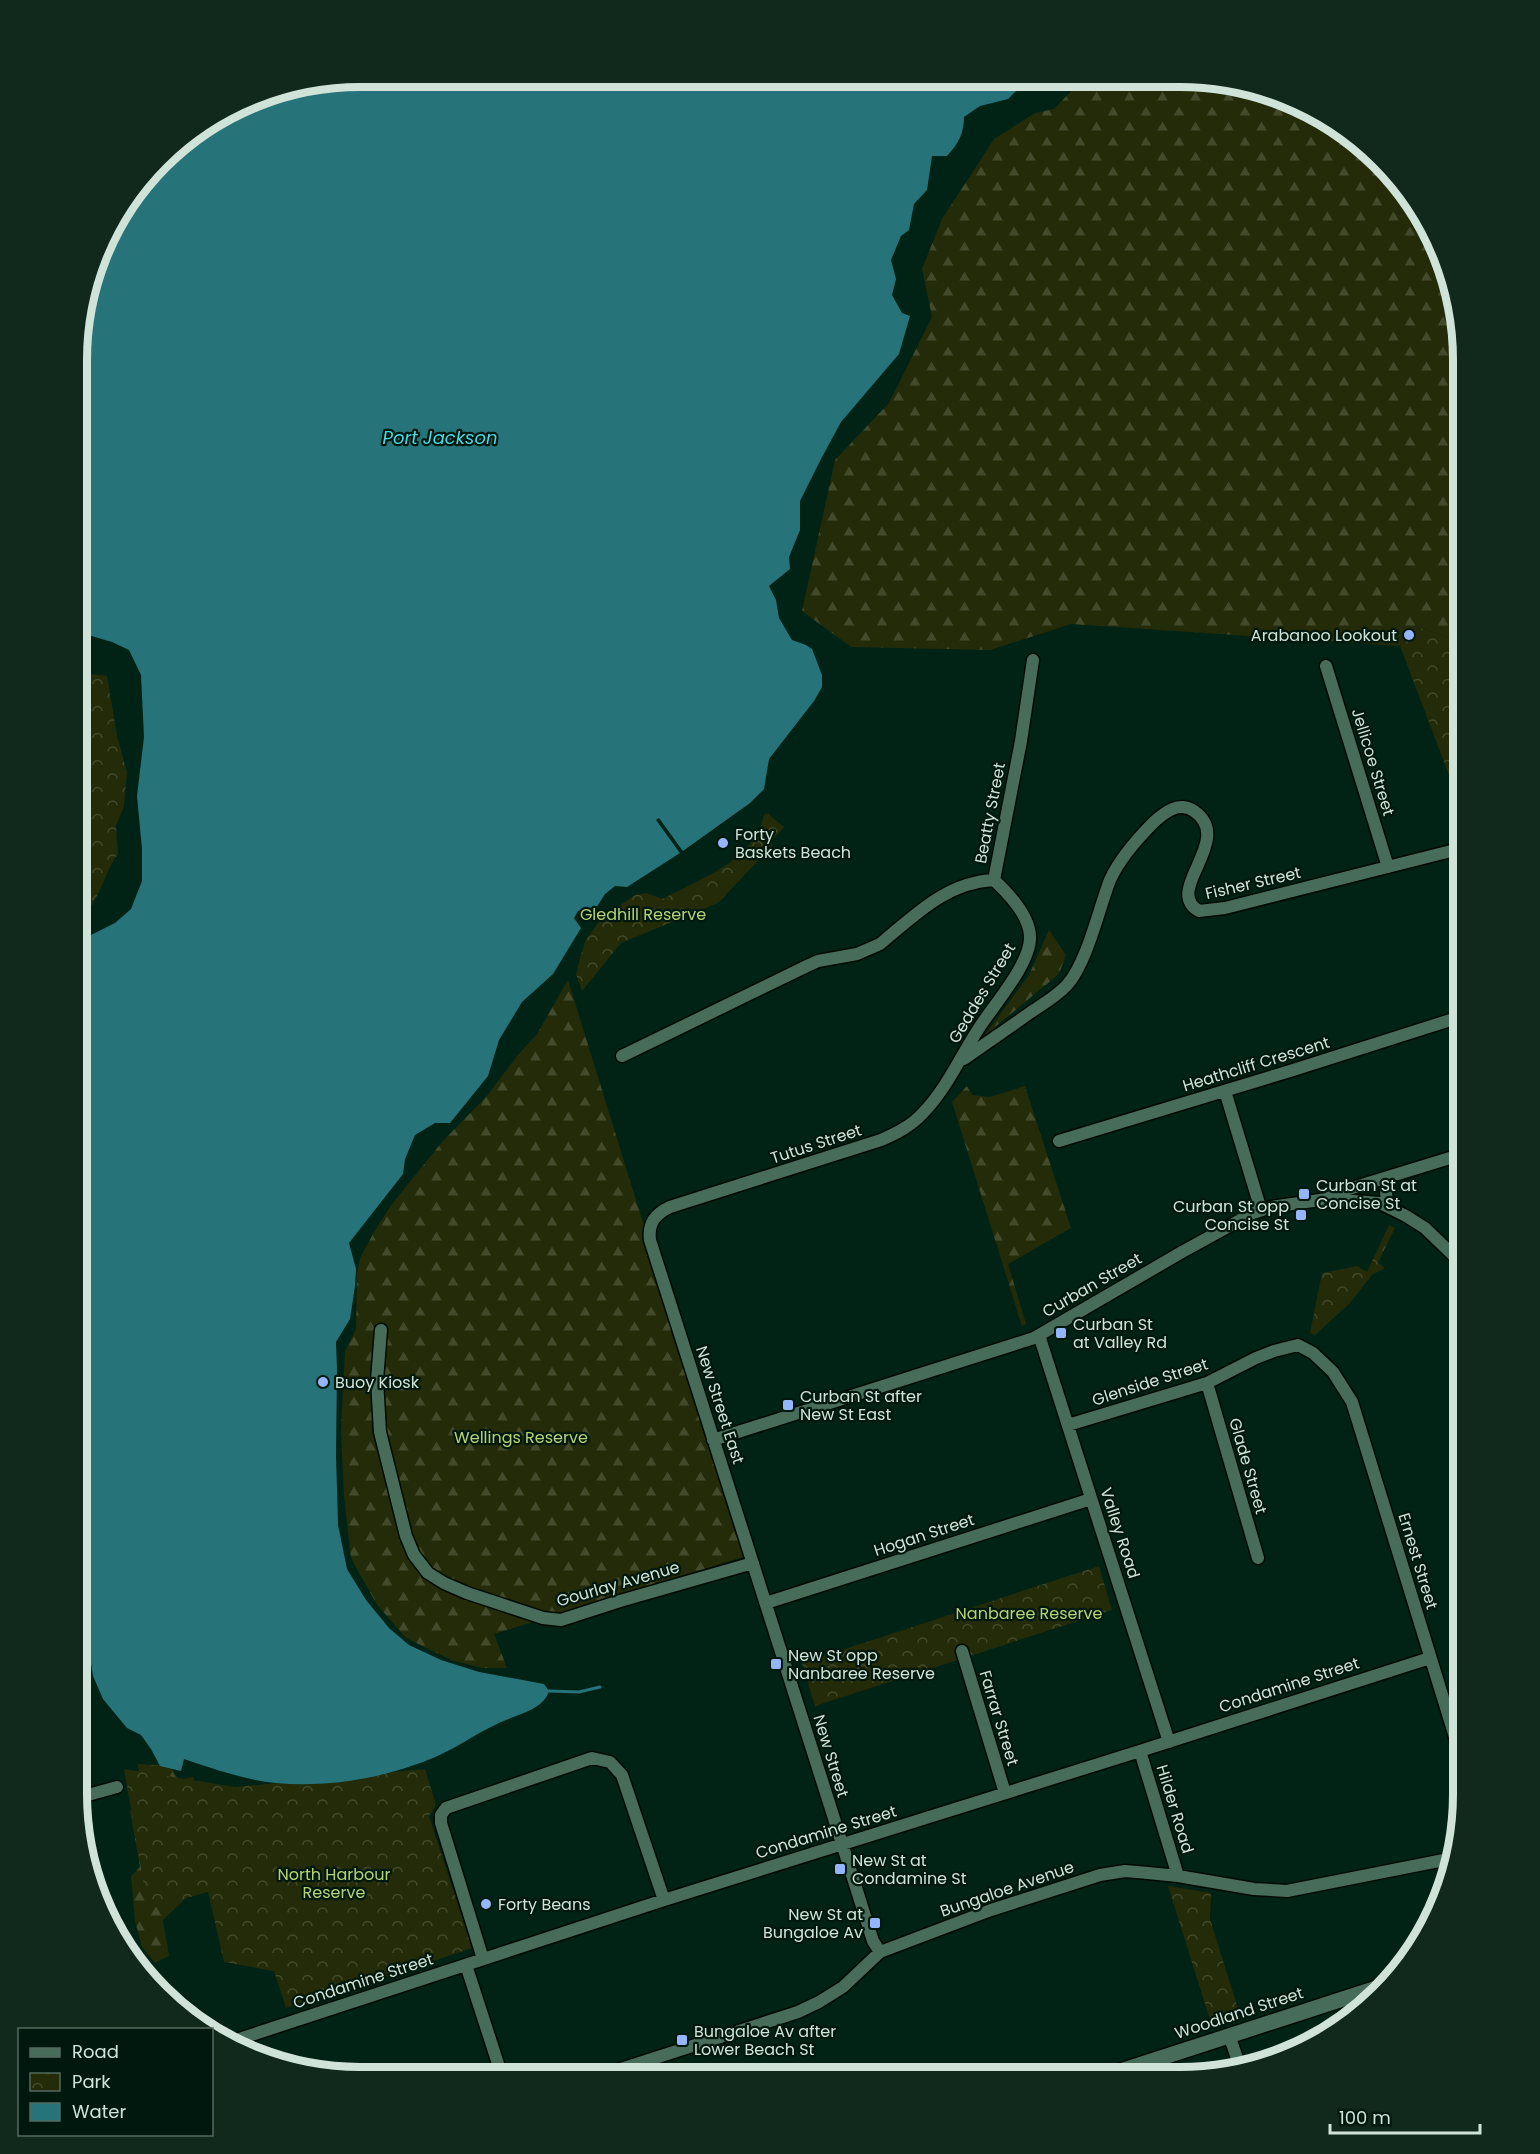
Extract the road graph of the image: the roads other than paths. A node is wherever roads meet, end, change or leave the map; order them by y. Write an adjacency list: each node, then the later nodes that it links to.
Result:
1 (1034, 660): 5 (street, Beatty Street)
2 (1326, 666): 4 (street, Jellicoe Street)
3 (1453, 851): 4 (street, Fisher Street)
4 (1388, 867): 8 (street, Fisher Street)
5 (994, 880): 7 (street, Beatty Street); 8 (street, Geddes Street)
6 (1453, 1019): 9 (street, Heathcliff Crescent)
7 (622, 1056)
8 (960, 1061): 16 (street, Tutus Street)
9 (1225, 1091): 10 (street, Heathcliff Crescent); 15 (street)
10 (1059, 1142)
11 (1453, 1157): 12 (street)
12 (1390, 1177): 13 (street); 14 (street)
13 (1327, 1199): 14 (street, Curban Street); 15 (street, Curban Street)
14 (1387, 1206): 17 (street, Curban Street)
15 (1261, 1210): 19 (street, Curban Street)
16 (655, 1217): 23 (street, New Street East)
17 (1453, 1255)
18 (381, 1330): 26 (street, Gourlay Avenue)
19 (1039, 1335): 22 (street, Valley Road); 23 (street, Curban Street)
20 (1334, 1372): 21 (street, Glenside Street); 29 (street, Ernest Street)
21 (1207, 1383): 22 (street, Glenside Street); 25 (street, Glade Street)
22 (1068, 1425): 24 (street, Valley Road)
23 (714, 1440): 26 (street, New Street East)
24 (1091, 1499): 27 (street, Hogan Street); 31 (street, Valley Road)
25 (1258, 1558)
26 (753, 1563): 27 (street, New Street East)
27 (766, 1603): 36 (street, New Street)
28 (962, 1652): 34 (street, Farrar Street)
29 (1430, 1658): 30 (street, Ernest Street); 31 (street, Condamine Street)
30 (1453, 1731)
31 (1169, 1742): 32 (street, Condamine Street)
32 (1140, 1751): 34 (street, Condamine Street); 38 (street, Hilder Road)
33 (117, 1787): 35 (street)
34 (1005, 1793): 36 (street, Condamine Street)
35 (87, 1795)
36 (841, 1845): 39 (street, Condamine Street); 40 (street, New Street)
37 (1445, 1860): 38 (street, Bungaloe Avenue)
38 (1178, 1876): 40 (street, Bungaloe Avenue)
39 (664, 1900): 41 (street, Condamine Street); 41 (street)
40 (880, 1952): 48 (street, Bungaloe Avenue)
41 (483, 1959): 42 (street, Condamine Street)
42 (465, 1965): 45 (street, Condamine Street); 47 (street)
43 (1369, 1990): 44 (street, Woodland Street)
44 (1229, 2035): 46 (street); 49 (street, Woodland Street)
45 (239, 2039)
46 (1238, 2061)
47 (499, 2067)
48 (626, 2067)
49 (1132, 2067)

